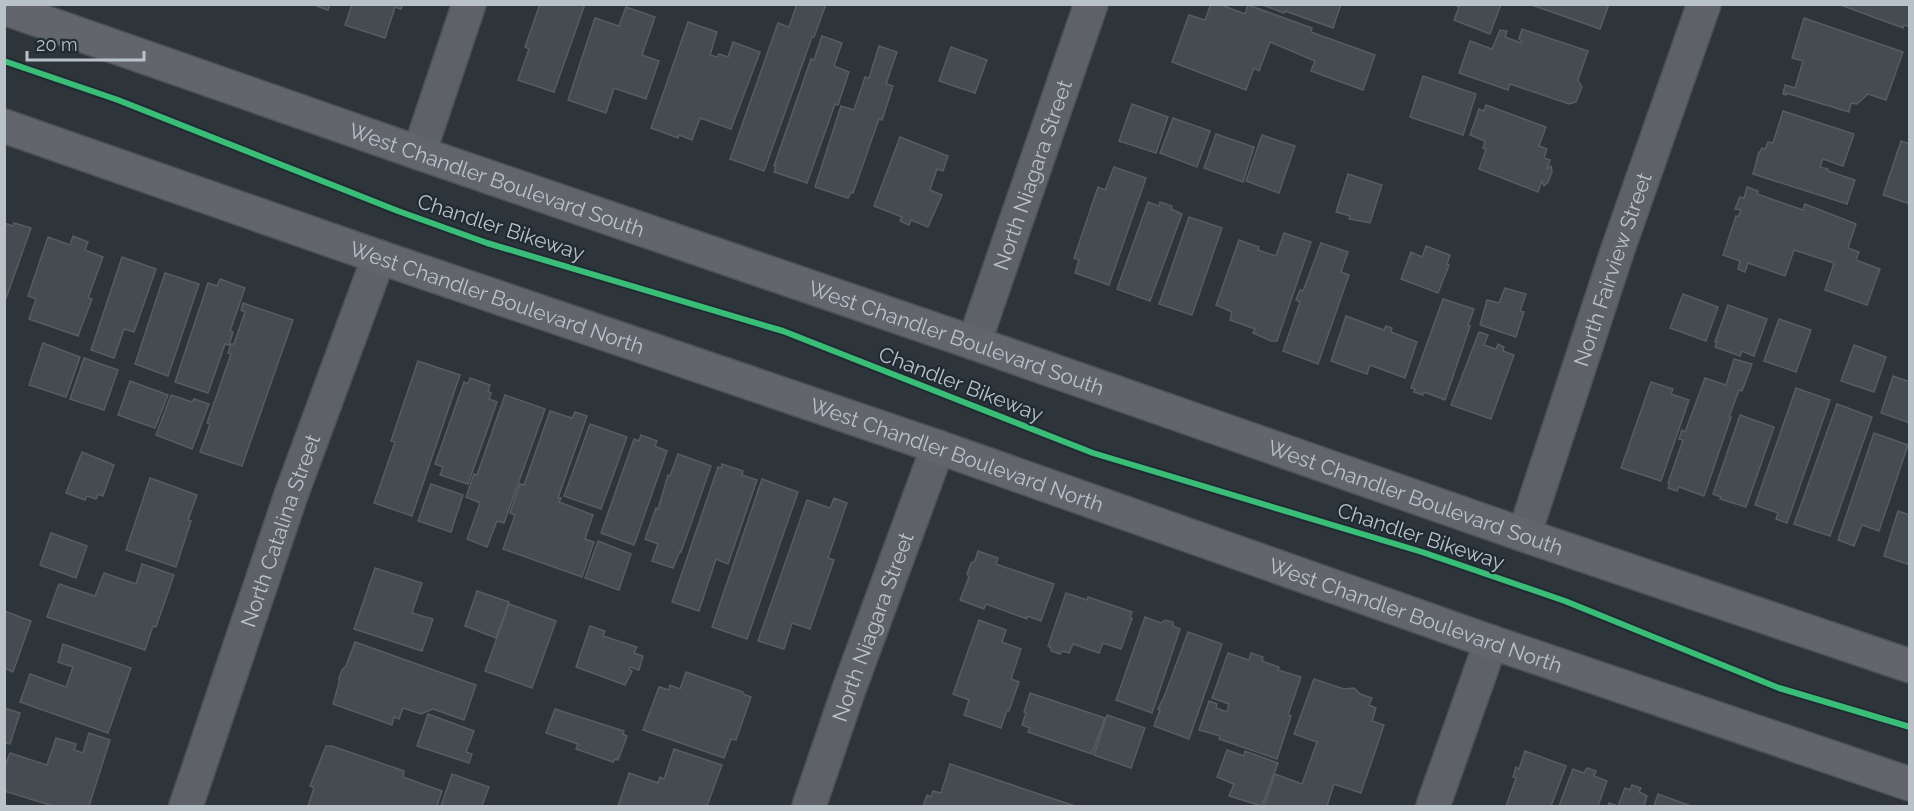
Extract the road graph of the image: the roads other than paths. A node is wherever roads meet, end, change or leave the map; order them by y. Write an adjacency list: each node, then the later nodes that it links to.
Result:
1 (469, 4): 6 (street)
2 (1091, 4): 8 (street, North Niagara Street)
3 (1704, 4): 10 (street, North Fairview Street)
4 (4, 8): 6 (main road, West Chandler Boulevard South)
5 (4, 126): 7 (main road, West Chandler Boulevard North)
6 (418, 153): 8 (main road, West Chandler Boulevard South)
7 (379, 257): 9 (main road, West Chandler Boulevard North); 14 (street, North Catalina Street)
8 (974, 343): 10 (main road, West Chandler Boulevard South)
9 (938, 447): 11 (main road, West Chandler Boulevard North); 15 (street, North Niagara Street)
10 (1524, 535): 12 (main road, West Chandler Boulevard South)
11 (1491, 642): 13 (main road, West Chandler Boulevard North); 16 (street)
12 (1910, 666)
13 (1910, 784)
14 (186, 807)
15 (809, 807)
16 (1433, 807)

